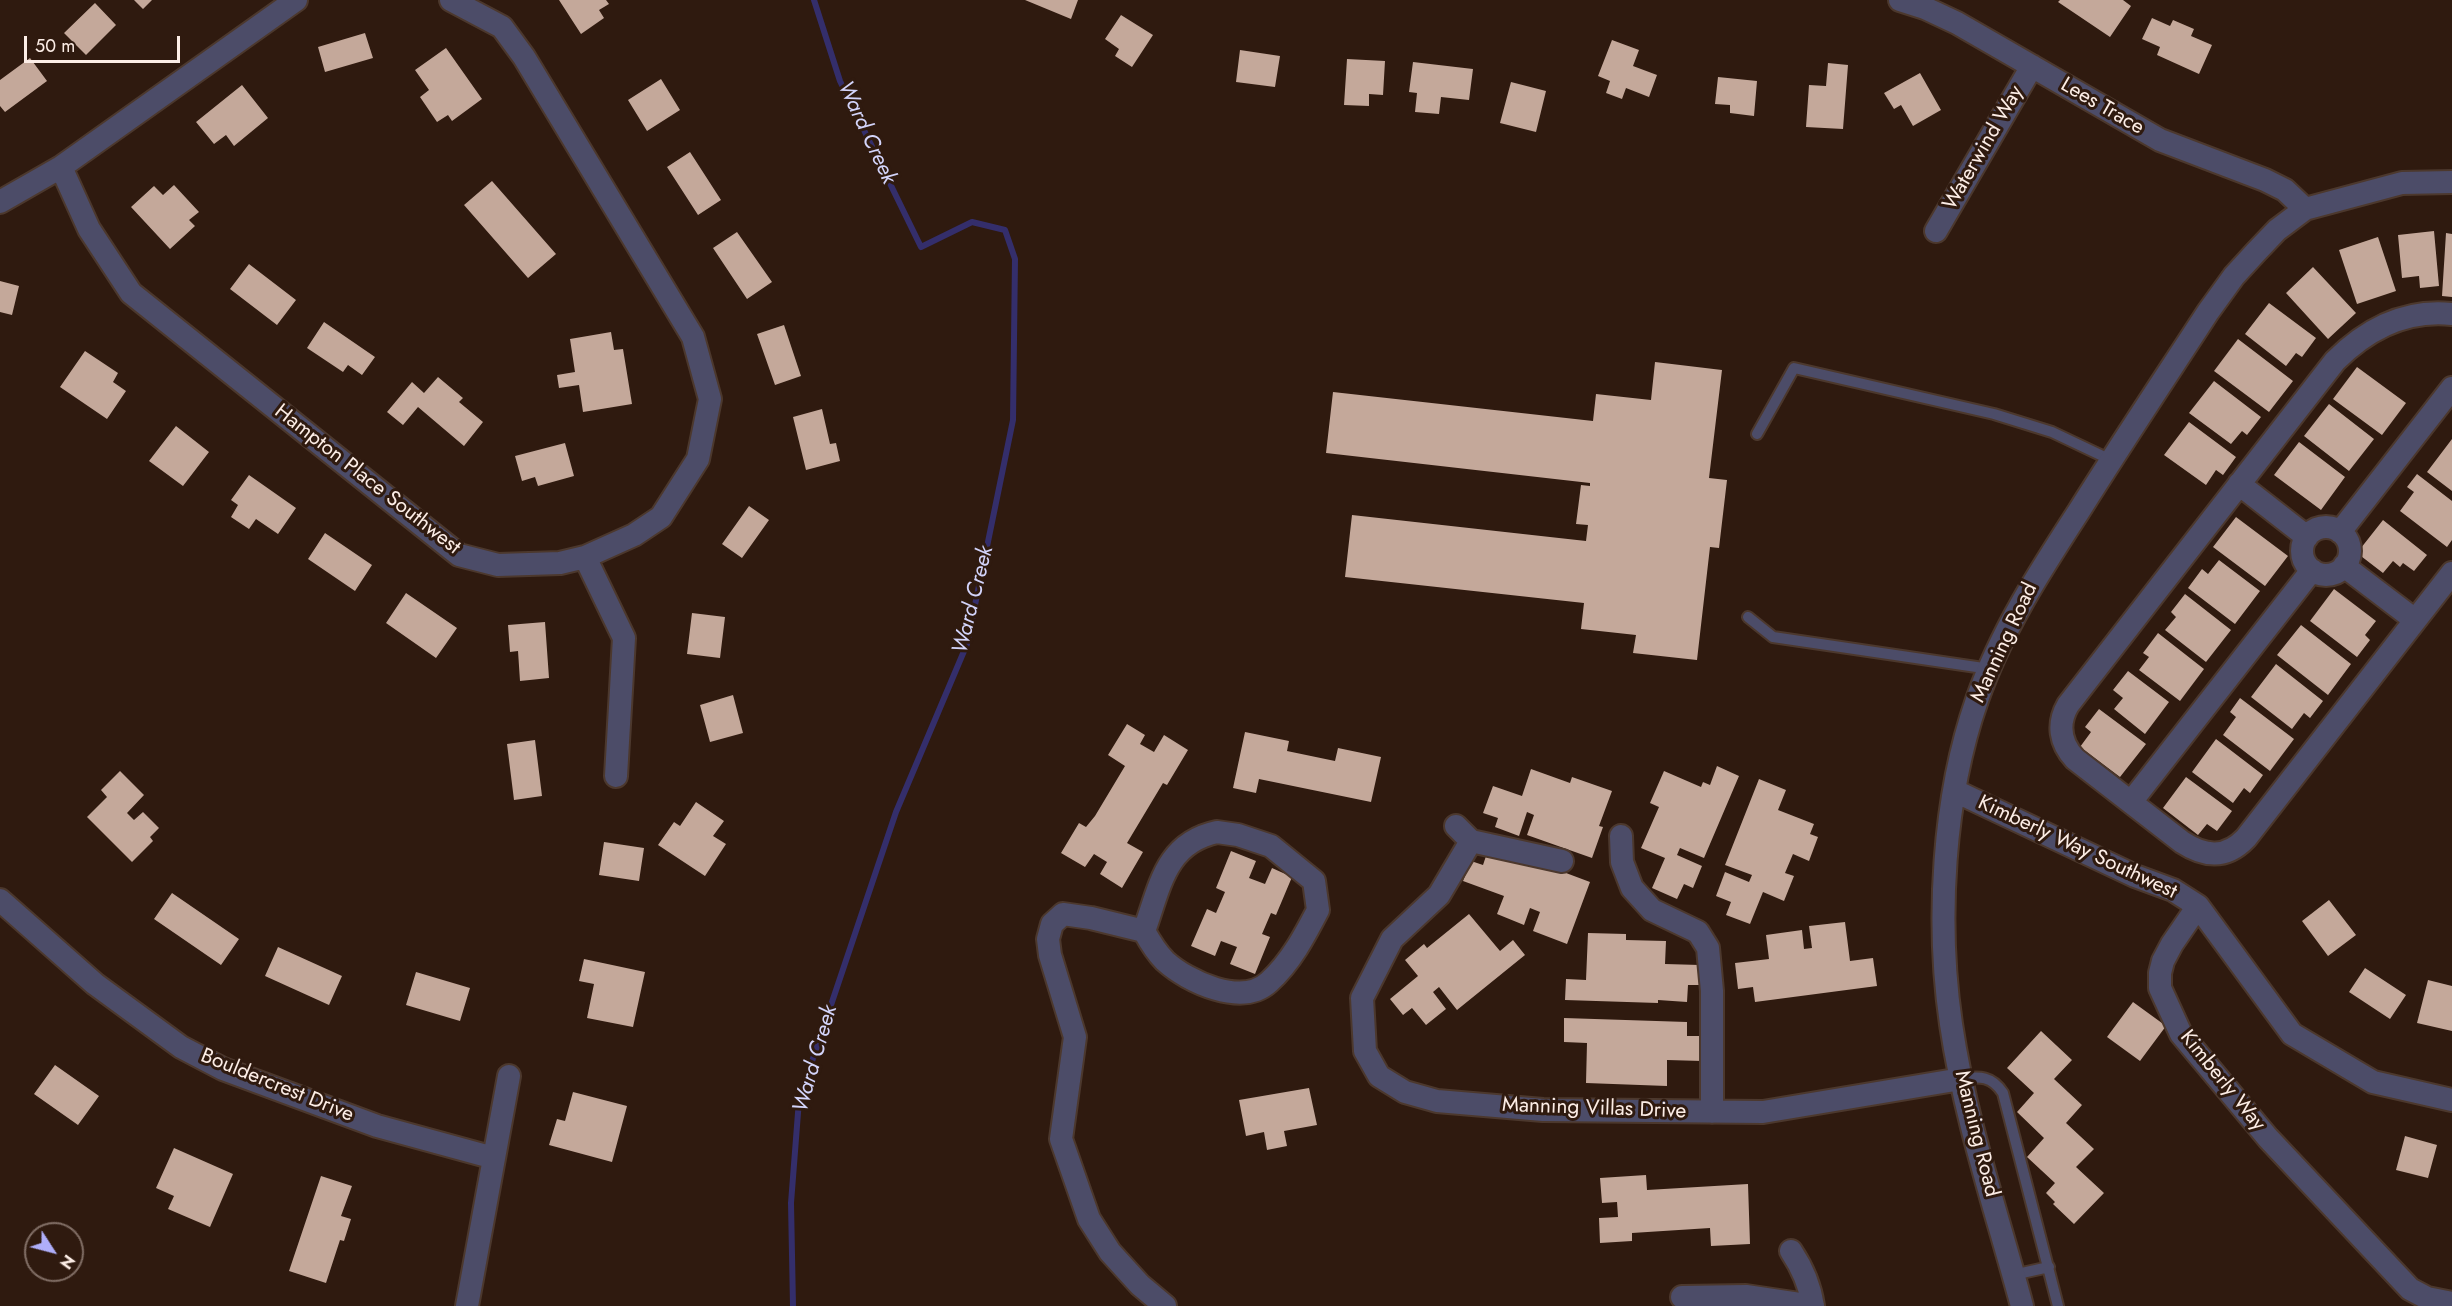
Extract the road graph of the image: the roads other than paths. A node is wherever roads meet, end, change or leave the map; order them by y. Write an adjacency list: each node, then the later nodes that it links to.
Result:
1 (296, 0): 5 (street)
2 (451, 0): 17 (street, Hampton Place Southwest)
3 (1900, 0): 4 (street, Lees Trace)
4 (2032, 66): 8 (street, Lees Trace); 9 (street, Waterwind Way)
5 (61, 167): 7 (street); 17 (street, Hampton Place Southwest)
6 (2452, 182): 8 (street, Manning Road)
7 (0, 202)
8 (2305, 208): 13 (street, Manning Road)
9 (1936, 231)
10 (2452, 314): 14 (street)
11 (2452, 388): 15 (street)
12 (1757, 434): 13 (lane)
13 (2111, 460): 23 (street, Manning Road)
14 (2239, 484): 16 (street); 26 (street)
15 (2340, 532): 16 (street); 18 (street)
16 (2307, 537): 19 (street)
17 (585, 557): 24 (street)
18 (2344, 566): 19 (street); 22 (street)
19 (2312, 570): 26 (street)
20 (2452, 573): 22 (street)
21 (1748, 617): 23 (lane)
22 (2415, 620): 26 (street)
23 (1990, 669): 25 (street, Manning Road)
24 (616, 776)
25 (1955, 791): 30 (street, Kimberly Way Southwest); 33 (street, Manning Road)
26 (2131, 802)
27 (1621, 836): 35 (street)
28 (1562, 861): 35 (street, Manning Villas Drive)
29 (0, 900): 36 (street, Bouldercrest Drive)
30 (2198, 906): 34 (street); 41 (street, Kimberly Way)
31 (1144, 931): 31 (street); 43 (street)
32 (509, 1076): 36 (street)
33 (1961, 1079): 35 (street, Manning Villas Drive); 38 (lane); 39 (street, Manning Road)
34 (2452, 1100)
35 (1712, 1112)
36 (494, 1158): 42 (street)
37 (1791, 1251): 44 (street)
38 (2049, 1267): 39 (lane); 46 (lane)
39 (2013, 1275): 45 (street, Manning Road)
40 (1682, 1297): 44 (street)
41 (2452, 1303)
42 (467, 1306)
43 (1165, 1306)
44 (1813, 1306)
45 (2022, 1306)
46 (2058, 1306)

